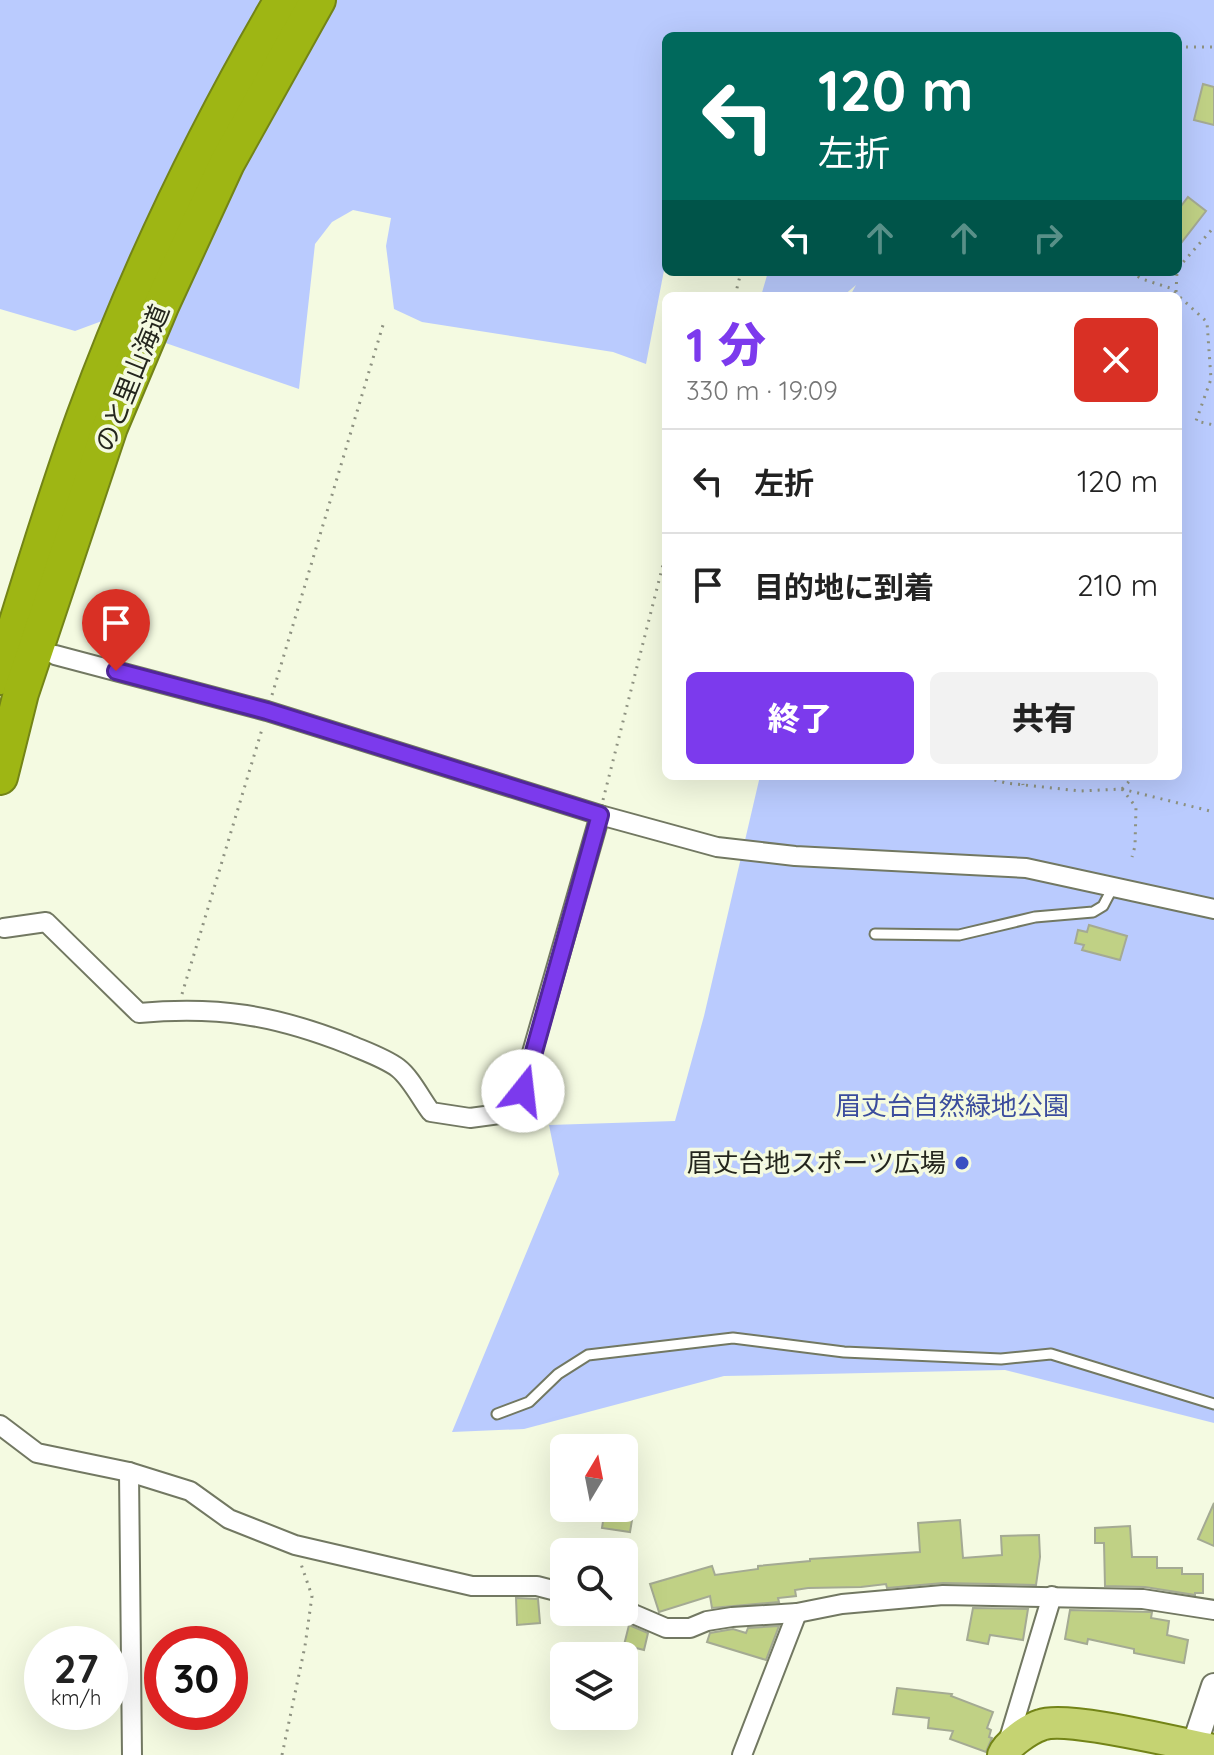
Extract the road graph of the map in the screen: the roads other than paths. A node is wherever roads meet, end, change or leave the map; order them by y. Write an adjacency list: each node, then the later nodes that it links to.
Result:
1 (282, 0): 4 (highway, のと里山海道)
2 (318, 0): 5 (highway, のと里山海道)
3 (55, 655): 6 (street)
4 (0, 677)
5 (0, 777)
6 (600, 815): 7 (street); 9 (street)
7 (1113, 887): 8 (street); 10 (lane)
8 (1214, 909)
9 (4, 928)
10 (875, 934)
11 (1214, 1404): 12 (lane)
12 (497, 1414)
13 (0, 1425): 14 (street)
14 (129, 1472): 15 (street); 23 (street)
15 (550, 1589)
16 (1052, 1596): 17 (street); 18 (street); 22 (street)
17 (1214, 1610)
18 (797, 1613): 19 (street); 24 (street)
19 (638, 1616)
20 (1214, 1686): 21 (street)
21 (1204, 1748): 22 (main road)
22 (1004, 1751)
23 (132, 1755)
24 (742, 1755)

